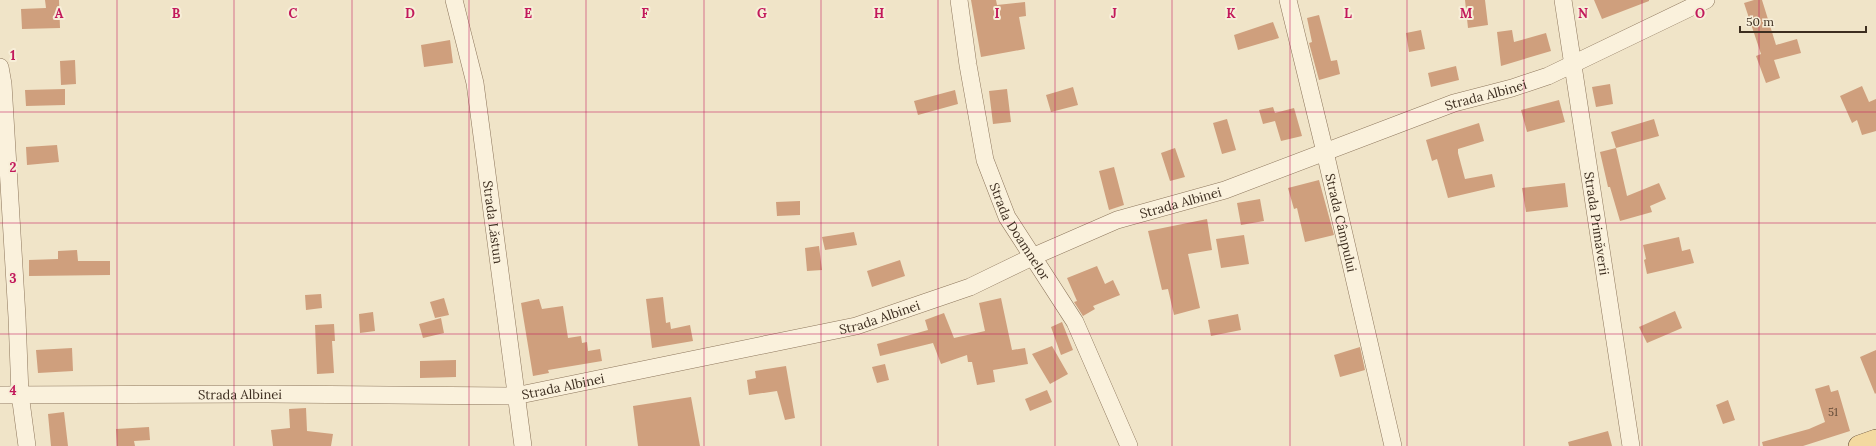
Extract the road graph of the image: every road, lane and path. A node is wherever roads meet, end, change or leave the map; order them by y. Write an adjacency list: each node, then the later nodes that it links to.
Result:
1 (454, 0): 12 (street, Strada Lăstun)
2 (959, 0): 9 (street, Strada Doamnelor)
3 (1288, 0): 8 (street, Strada Câmpului)
4 (1563, 0): 6 (street, Strada Primăverii)
5 (1706, 0): 6 (street, Strada Albinei)
6 (1573, 63): 8 (street, Strada Albinei); 18 (street, Strada Primăverii)
7 (0, 67): 10 (street)
8 (1325, 152): 9 (street, Strada Albinei); 17 (street, Strada Câmpului)
9 (1032, 257): 12 (street, Strada Albinei); 16 (street, Strada Doamnelor)
10 (20, 394): 11 (street, Strada Albinei); 12 (street, Strada Albinei); 14 (street)
11 (0, 395)
12 (515, 396): 15 (street, Strada Lăstun)
13 (1876, 440): 19 (main road)
14 (27, 446)
15 (523, 446)
16 (1129, 446)
17 (1393, 446)
18 (1631, 446)
19 (1859, 446)

